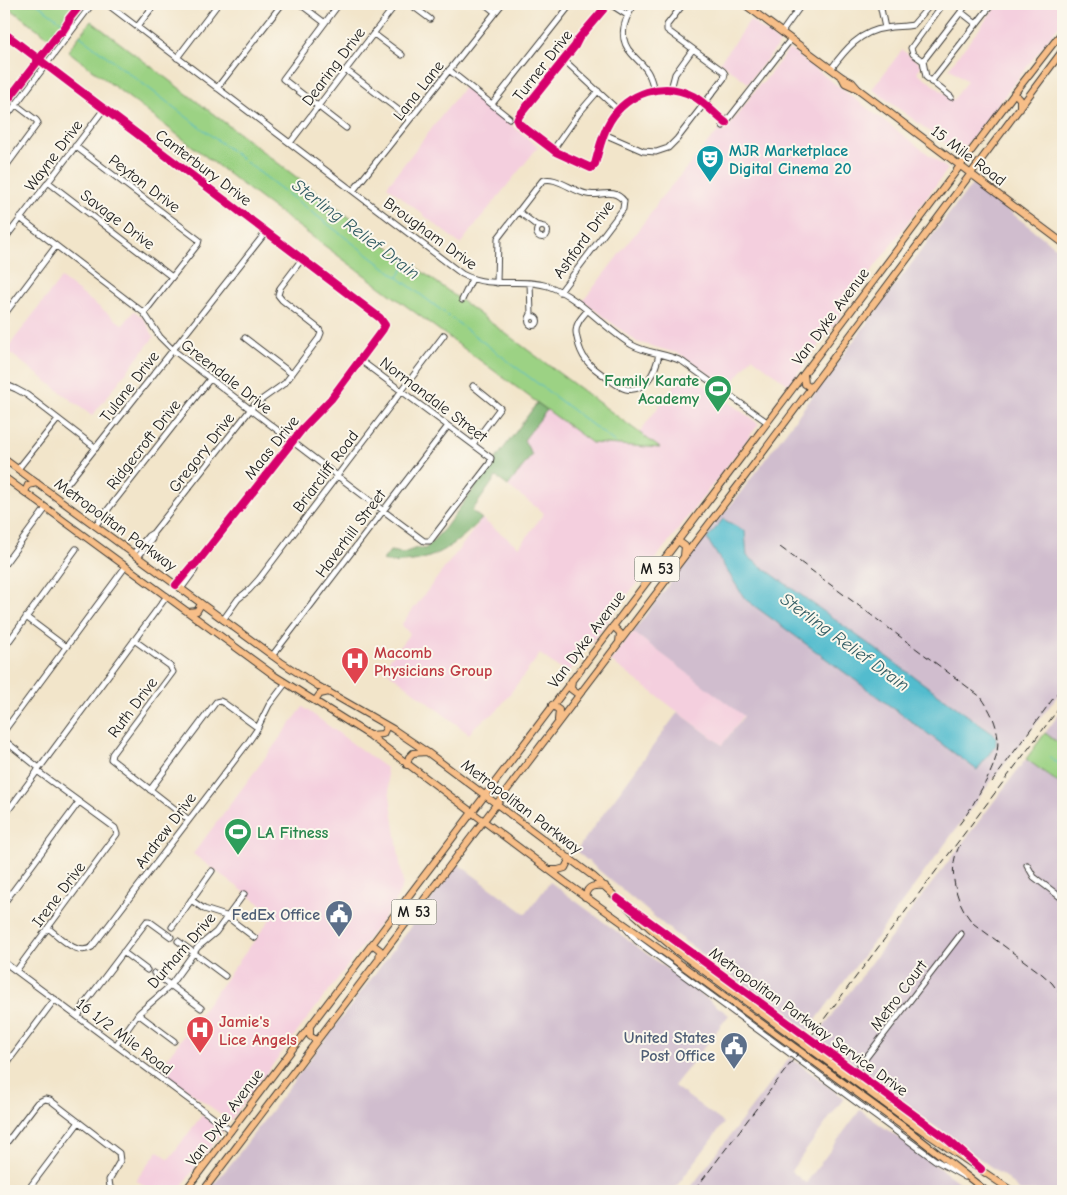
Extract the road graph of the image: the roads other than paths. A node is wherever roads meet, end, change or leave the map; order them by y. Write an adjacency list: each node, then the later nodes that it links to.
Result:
1 (92, 4): 42 (street)
2 (107, 4): 29 (street, Brougham Drive)
3 (155, 4): 29 (street)
4 (218, 4): 39 (street)
5 (282, 4): 49 (street)
6 (300, 4): 27 (street)
7 (339, 4): 27 (street)
8 (396, 4): 34 (street, Dearing Drive)
9 (410, 4): 26 (street)
10 (485, 4): 23 (street)
11 (502, 4): 23 (street, Lana Lane)
12 (571, 4): 57 (street)
13 (609, 4): 25 (street); 40 (street, Turner Drive)
14 (635, 4): 25 (street)
15 (682, 4): 36 (street)
16 (744, 4): 32 (main road, 15 Mile Road)
17 (802, 4): 32 (street)
18 (880, 4): 30 (street)
19 (931, 4): 30 (street)
20 (943, 4): 41 (street)
21 (967, 4): 24 (street)
22 (992, 4): 28 (street)
23 (495, 12): 46 (street, Lana Lane)
24 (961, 12): 28 (street); 41 (street)
25 (627, 15): 50 (street)
26 (430, 19)
27 (325, 23): 58 (street)
28 (975, 23): 47 (street)
29 (137, 27): 39 (street, Brougham Drive)
30 (885, 28): 43 (street)
31 (1063, 31): 44 (main road, Van Dyke Avenue / M 53)
32 (782, 32): 35 (main road, 15 Mile Road)
33 (4, 33): 42 (street, Canterbury Drive)
34 (374, 34): 38 (street); 45 (street, Dearing Drive)
35 (791, 39): 43 (main road, 15 Mile Road); 55 (street)
36 (693, 49): 51 (street); 55 (street)
37 (1063, 50): 48 (main road, Van Dyke Avenue / M 53)
38 (402, 55)
39 (177, 58): 49 (street, Brougham Drive)
40 (564, 60): 52 (street); 69 (street, Turner Drive)
41 (923, 61): 47 (street)
42 (45, 65): 56 (street); 59 (street, Canterbury Drive)
43 (831, 69): 70 (main road, 15 Mile Road)
44 (1032, 69): 48 (main road); 53 (main road, Van Dyke Avenue / M 53)
45 (346, 70): 58 (street, Dearing Drive); 63 (street)
46 (449, 70): 57 (street); 63 (street, Lana Lane)
47 (931, 82): 54 (street)
48 (1041, 82): 60 (main road, Van Dyke Avenue / M 53)
49 (217, 88): 67 (street, Brougham Drive)
50 (654, 90): 51 (street); 61 (street)
51 (671, 90): 55 (street)
52 (598, 91): 61 (street); 69 (street)
53 (1014, 93): 60 (main road); 70 (main road, Van Dyke Avenue / M 53)
54 (951, 97)
55 (704, 103): 66 (street)
56 (15, 104): 64 (street); 71 (street)
57 (492, 104): 62 (street)
58 (318, 106): 65 (street); 67 (street, Dearing Drive)
59 (104, 109): 68 (street, Wayne Drive); 78 (street, Canterbury Drive)
60 (1020, 109): 72 (main road, Van Dyke Avenue / M 53)
61 (618, 110): 66 (street)
62 (509, 118)
63 (410, 119): 74 (street, Lana Lane)
64 (4, 120)
65 (346, 128)
66 (604, 134): 69 (street)
67 (290, 143): 74 (street, Brougham Drive)
68 (75, 146): 73 (street, Wayne Drive); 86 (street, Peyton Drive)
69 (553, 150)
70 (960, 166): 72 (main road, 15 Mile Road); 80 (main road, Van Dyke Avenue / M 53)
71 (4, 169)
72 (971, 174): 81 (main road, 15 Mile Road); 83 (main road, Van Dyke Avenue / M 53)
73 (48, 182): 76 (street, Wayne Drive); 86 (street, Savage Drive)
74 (354, 191): 87 (street, Brougham Drive)
75 (518, 211): 77 (street); 89 (street); 91 (street, Ashford Drive)
76 (20, 218): 79 (street, Wayne Drive); 82 (street, Greendale Drive)
77 (538, 227)
78 (266, 232): 84 (street, Canterbury Drive); 100 (street, Tulane Drive)
79 (4, 240)
80 (904, 241): 83 (main road); 85 (main road, Van Dyke Avenue / M 53)
81 (1063, 243)
82 (56, 246): 94 (street, Greendale Drive); 95 (street)
83 (911, 256): 88 (main road, Van Dyke Avenue / M 53)
84 (302, 259): 97 (street, Canterbury Drive); 103 (street, Gregory Drive)
85 (883, 268): 88 (main road); 104 (main road, Van Dyke Avenue / M 53)
86 (172, 277): 94 (street)
87 (472, 278): 89 (street, Brougham Drive); 92 (street)
88 (890, 282): 108 (main road, Van Dyke Avenue / M 53)
89 (497, 283): 90 (street, Brougham Drive)
90 (530, 283): 91 (street, Brougham Drive); 96 (street)
91 (560, 292): 93 (street, Brougham Drive)
92 (462, 300)
93 (587, 311): 101 (street, Brougham Drive); 101 (street)
94 (144, 313): 100 (street, Greendale Drive)
95 (4, 315)
96 (532, 316)
97 (385, 325): 102 (street, Maas Drive)
98 (444, 335): 109 (street, Briarcliff Road)
99 (245, 338): 103 (street)
100 (173, 350): 105 (street, Greendale Drive); 118 (street, Tulane Drive)
101 (660, 354): 114 (street, Brougham Drive)
102 (360, 360): 109 (street, Normandale Street); 116 (street, Maas Drive)
103 (292, 374): 111 (street, Gregory Drive)
104 (804, 374): 108 (main road); 110 (main road, Van Dyke Avenue / M 53)
105 (210, 379): 111 (street, Greendale Drive); 130 (street, Ridgecroft Drive)
106 (4, 384): 112 (street)
107 (473, 386): 117 (street)
108 (811, 388): 113 (main road, Van Dyke Avenue / M 53)
109 (402, 391): 115 (street, Normandale Street); 121 (street, Briarcliff Road)
110 (780, 405): 113 (main road); 114 (main road, Van Dyke Avenue / M 53)
111 (250, 410): 116 (street, Greendale Drive); 134 (street, Gregory Drive)
112 (58, 419): 118 (street); 120 (street)
113 (788, 419): 129 (main road, Van Dyke Avenue / M 53)
114 (767, 422): 127 (main road, Van Dyke Avenue / M 53)
115 (448, 426): 117 (street, Normandale Street); 128 (street, Haverhill Street)
116 (292, 442): 121 (street, Greendale Drive); 138 (street, Maas Drive)
117 (473, 444): 132 (street, Normandale Street)
118 (96, 448): 124 (street, Tulane Drive)
119 (4, 459): 120 (main road, Metropolitan Parkway)
120 (18, 469): 123 (main road, Metropolitan Parkway)
121 (337, 476): 128 (street, Greendale Drive); 143 (street, Briarcliff Road)
122 (4, 477): 125 (main road, Metropolitan Parkway)
123 (37, 483): 125 (main road); 130 (main road, Metropolitan Parkway)
124 (67, 484)
125 (25, 492): 126 (main road, Metropolitan Parkway)
126 (46, 508): 136 (street); 137 (main road, Metropolitan Parkway)
127 (702, 509): 129 (main road); 131 (main road, Van Dyke Avenue / M 53)
128 (383, 511): 132 (street, Greendale Drive); 149 (street, Haverhill Street)
129 (709, 524): 135 (main road, Van Dyke Avenue / M 53)
130 (95, 526): 134 (main road, Metropolitan Parkway)
131 (678, 541): 135 (main road); 144 (main road, Van Dyke Avenue / M 53)
132 (428, 542)
133 (76, 549): 142 (street)
134 (136, 556): 138 (main road, Metropolitan Parkway)
135 (684, 557): 146 (main road, Van Dyke Avenue / M 53)
136 (4, 565)
137 (126, 566): 139 (main road, Metropolitan Parkway); 147 (street)
138 (179, 587): 140 (main road, Metropolitan Parkway)
139 (167, 596): 141 (main road, Metropolitan Parkway); 145 (street)
140 (201, 604): 141 (main road); 143 (main road, Metropolitan Parkway)
141 (188, 612): 152 (main road, Metropolitan Parkway)
142 (26, 617): 147 (street); 148 (street)
143 (222, 620): 149 (main road, Metropolitan Parkway)
144 (613, 626): 146 (main road); 151 (main road, Van Dyke Avenue / M 53)
145 (134, 640): 166 (street); 167 (street, Ruth Drive)
146 (618, 643): 155 (main road, Van Dyke Avenue / M 53)
147 (66, 647): 161 (street)
148 (4, 648)
149 (272, 656): 150 (main road, Metropolitan Parkway)
150 (304, 678): 153 (main road); 154 (main road, Metropolitan Parkway)
151 (572, 679): 155 (main road); 157 (main road, Van Dyke Avenue / M 53)
152 (286, 684): 153 (main road, Metropolitan Parkway); 160 (street, Andrew Drive)
153 (294, 688): 156 (main road, Metropolitan Parkway)
154 (329, 692): 156 (main road); 159 (main road, Metropolitan Parkway)
155 (579, 695): 158 (main road, Van Dyke Avenue / M 53)
156 (315, 702): 162 (main road, Metropolitan Parkway)
157 (552, 705): 158 (main road); 168 (main road, Van Dyke Avenue / M 53)
158 (557, 723): 170 (main road, Van Dyke Avenue / M 53)
159 (388, 726): 162 (main road); 164 (main road, Metropolitan Parkway)
160 (258, 728): 167 (street); 173 (street, Andrew Drive)
161 (4, 731)
162 (369, 735): 165 (main road, Metropolitan Parkway)
163 (4, 740): 166 (street)
164 (427, 752): 165 (main road); 168 (main road, Metropolitan Parkway)
165 (407, 764): 171 (main road, Metropolitan Parkway)
166 (38, 769): 169 (street); 172 (street)
167 (150, 790): 173 (street)
168 (485, 795): 170 (main road, Metropolitan Parkway); 171 (main road, Van Dyke Avenue / M 53)
169 (79, 802): 187 (street); 191 (street, Irene Drive)
170 (496, 803): 174 (main road, Van Dyke Avenue / M 53); 175 (main road, Metropolitan Parkway)
171 (471, 813): 174 (main road, Metropolitan Parkway); 179 (main road, Van Dyke Avenue / M 53)
172 (4, 816)
173 (189, 820): 191 (street, Andrew Drive)
174 (482, 822): 177 (main road, Metropolitan Parkway); 182 (main road, Van Dyke Avenue / M 53)
175 (570, 858): 177 (main road); 180 (main road, Metropolitan Parkway)
176 (1027, 865): 185 (street)
177 (549, 870): 183 (main road, Metropolitan Parkway)
178 (212, 871): 186 (street)
179 (420, 881): 182 (main road); 196 (main road, Van Dyke Avenue / M 53)
180 (605, 886): 183 (main road); 184 (main road, Metropolitan Parkway)
181 (244, 894): 188 (street, Durham Drive)
182 (427, 896): 199 (main road, Van Dyke Avenue / M 53)
183 (585, 897): 189 (main road, Metropolitan Parkway)
184 (617, 898): 211 (street, Metropolitan Parkway Service Drive); 227 (main road, Metropolitan Parkway, bridge)
185 (1063, 899)
186 (191, 900): 188 (street); 190 (street)
187 (4, 903)
188 (227, 917): 194 (street); 198 (street, Durham Drive)
189 (621, 922): 216 (street); 228 (main road, Metropolitan Parkway, bridge)
190 (172, 927)
191 (48, 928): 202 (street, Irene Drive)
192 (961, 934): 221 (street, Metro Court)
193 (171, 937): 197 (street)
194 (255, 938)
195 (178, 941): 198 (street)
196 (372, 944): 199 (main road); 210 (main road, Van Dyke Avenue / M 53)
197 (123, 952): 201 (street); 209 (street)
198 (194, 953): 204 (street); 205 (street, Durham Drive)
199 (379, 960): 213 (main road, Van Dyke Avenue / M 53)
200 (4, 962): 202 (street, 16 1/2 Mile Road)
201 (147, 970)
202 (16, 971): 206 (street, 16 1/2 Mile Road)
203 (154, 974): 205 (street)
204 (225, 976)
205 (170, 985): 207 (street); 208 (street, Durham Drive)
206 (55, 999): 209 (street, 16 1/2 Mile Road); 219 (street)
207 (201, 1008)
208 (138, 1014): 212 (street); 214 (street, Durham Drive)
209 (78, 1017): 214 (street, 16 1/2 Mile Road)
210 (310, 1027): 213 (main road); 217 (main road, Van Dyke Avenue / M 53)
211 (798, 1030): 215 (street, Metropolitan Parkway Service Drive); 216 (street)
212 (174, 1041)
213 (317, 1041): 220 (main road, Van Dyke Avenue / M 53)
214 (116, 1045): 223 (street, 16 1/2 Mile Road)
215 (821, 1047): 218 (street); 221 (street, Metropolitan Parkway Service Drive)
216 (784, 1048): 218 (street)
217 (290, 1053): 220 (main road); 223 (main road, Van Dyke Avenue / M 53)
218 (807, 1066): 228 (street)
219 (4, 1067)
220 (298, 1067): 226 (main road, Van Dyke Avenue / M 53)
221 (855, 1072): 227 (street, Metropolitan Parkway Service Drive)
222 (79, 1122): 224 (street); 229 (street); 230 (street)
223 (231, 1131): 225 (main road, Van Dyke Avenue / M 53)
224 (4, 1146)
225 (217, 1150): 226 (main road); 231 (main road, Van Dyke Avenue / M 53)
226 (223, 1165): 232 (main road, Van Dyke Avenue / M 53)
227 (981, 1169): 234 (main road, Metropolitan Parkway)
228 (976, 1183): 233 (main road, Metropolitan Parkway)
229 (27, 1191)
230 (115, 1191)
231 (185, 1191)
232 (203, 1191)
233 (986, 1191)
234 (1012, 1191)

